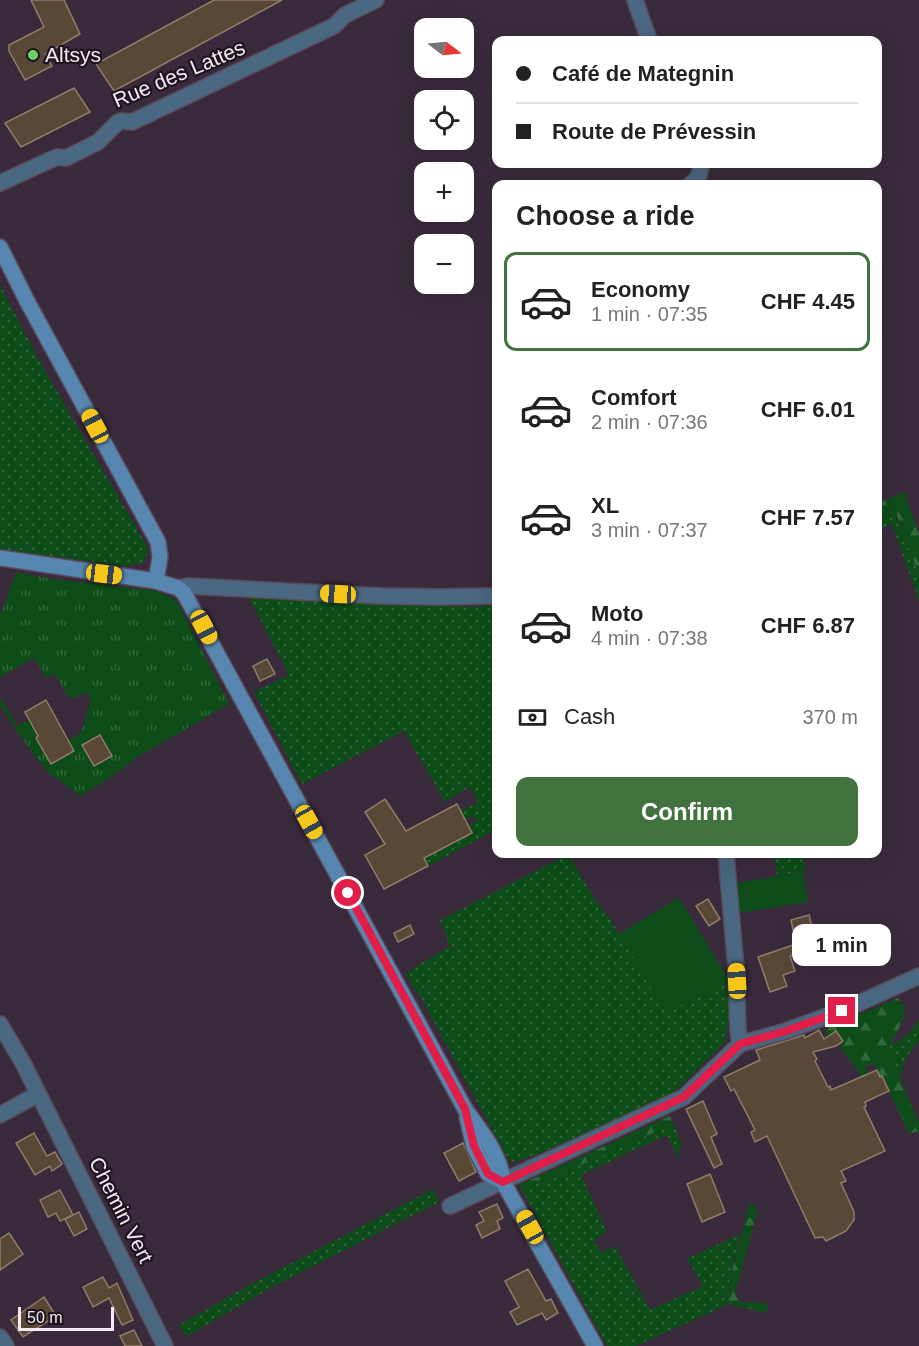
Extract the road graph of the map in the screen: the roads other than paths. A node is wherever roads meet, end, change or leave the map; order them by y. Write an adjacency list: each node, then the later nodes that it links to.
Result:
1 (376, 0): 4 (street, Rue des Lattes)
2 (635, 0): 3 (street)
3 (648, 36)
4 (0, 183)
5 (0, 246): 7 (main road)
6 (0, 558): 7 (main road)
7 (156, 581): 8 (main road)
8 (178, 588): 9 (street); 16 (main road)
9 (492, 596)
10 (726, 858): 13 (street)
11 (919, 976): 13 (street)
12 (0, 1024): 14 (street, Chemin Vert)
13 (740, 1044): 16 (street)
14 (38, 1094): 15 (street); 20 (street, Chemin Vert)
15 (0, 1114)
16 (503, 1182): 17 (street); 21 (main road)
17 (450, 1206)
18 (0, 1337): 19 (street)
19 (6, 1346)
20 (165, 1346)
21 (595, 1346)

